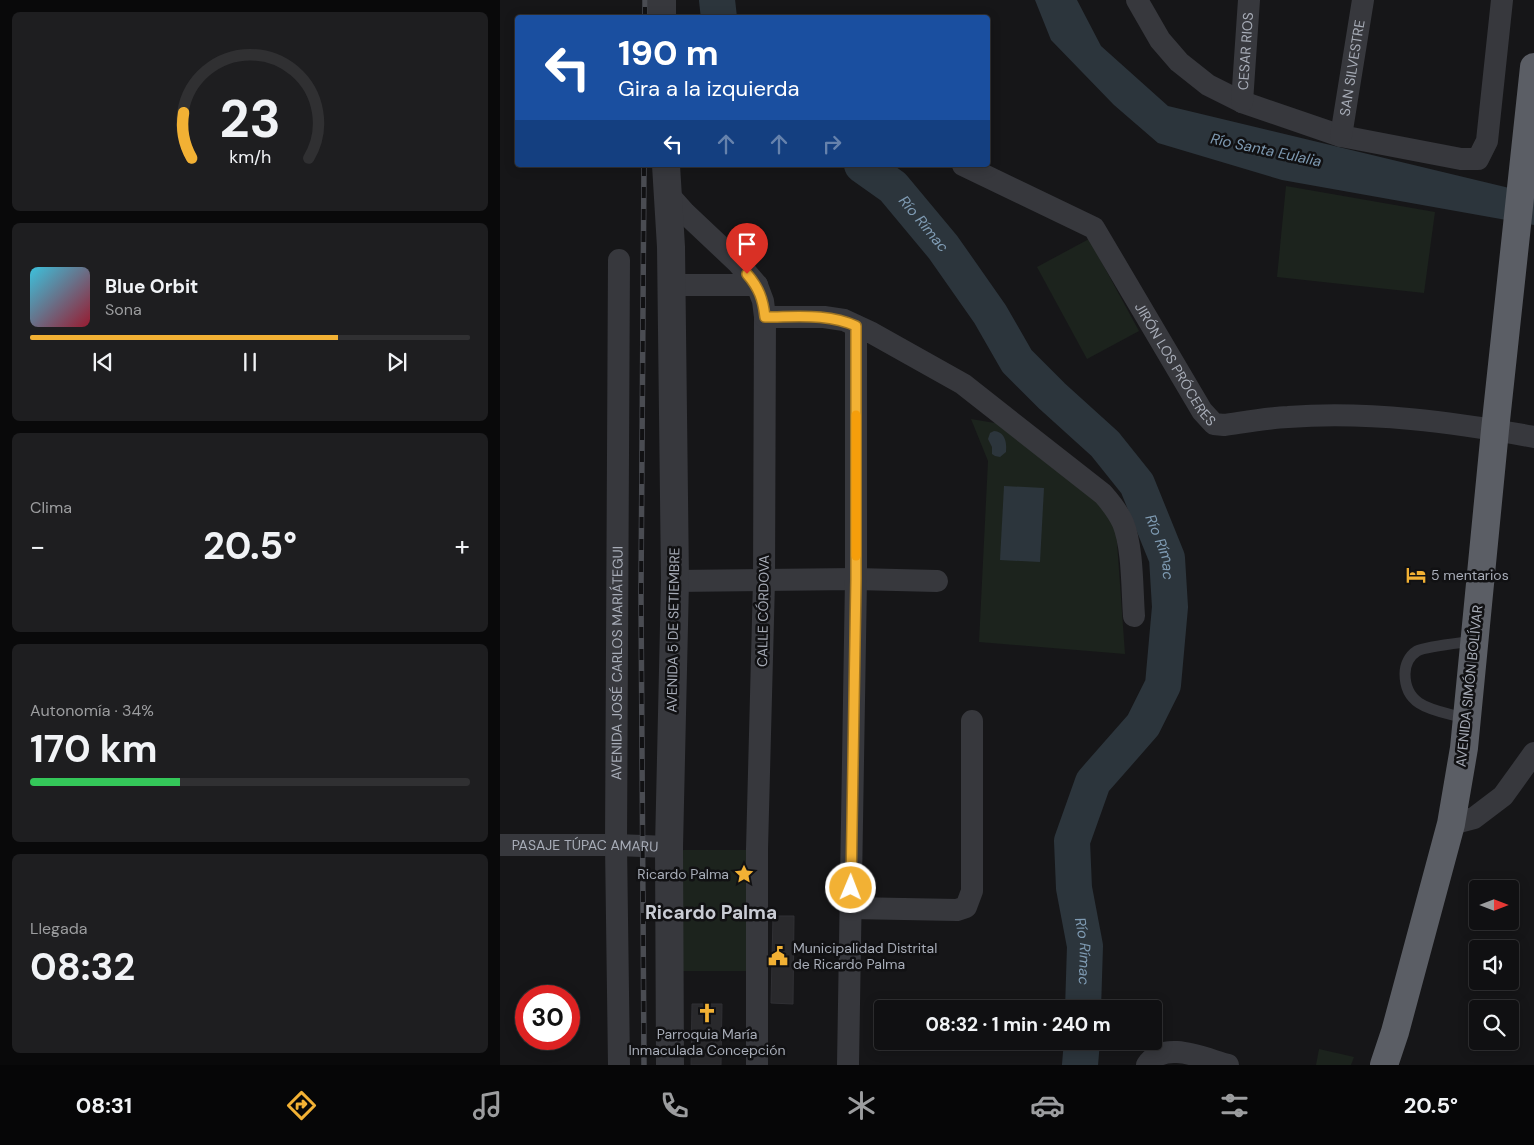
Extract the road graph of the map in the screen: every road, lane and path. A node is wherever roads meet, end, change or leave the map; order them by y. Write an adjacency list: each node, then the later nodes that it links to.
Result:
1 (662, 0): 6 (street)
2 (1137, 0): 8 (street)
3 (1249, 0): 8 (street, CESAR RIOS)
4 (1364, 0): 10 (street, SAN SILVESTRE)
5 (1502, 0): 10 (street)
6 (662, 15)
7 (1534, 74): 9 (highway, AVENIDA SIMÓN BOLÍVAR)
8 (1242, 102): 10 (street)
9 (1530, 134): 19 (highway, AVENIDA SIMÓN BOLÍVAR)
10 (1341, 136)
11 (666, 167): 13 (street)
12 (968, 167): 19 (street, JIRÓN LOS PRÓCERES)
13 (668, 194): 15 (street, AVENIDA 5 DE SETIEMBRE); 16 (street, CALLE CÓRDOVA)
14 (619, 260): 31 (street, AVENIDA JOSÉ CARLOS MARIÁTEGUI)
15 (672, 285): 16 (street); 22 (street, AVENIDA 5 DE SETIEMBRE)
16 (757, 285): 17 (street, CALLE CÓRDOVA)
17 (765, 317): 18 (street); 23 (street, CALLE CÓRDOVA)
18 (856, 326): 21 (street); 25 (street)
19 (1495, 430): 20 (street, JIRÓN LOS PRÓCERES); 26 (highway, AVENIDA SIMÓN BOLÍVAR)
20 (1534, 437)
21 (856, 579): 23 (street); 24 (street); 34 (street)
22 (675, 580): 23 (street); 33 (street, AVENIDA 5 DE SETIEMBRE)
23 (764, 580): 37 (street, CALLE CÓRDOVA)
24 (937, 581)
25 (1134, 616)
26 (1474, 641): 27 (highway, AVENIDA SIMÓN BOLÍVAR); 27 (lane)
27 (1467, 718): 30 (highway, AVENIDA SIMÓN BOLÍVAR)
28 (972, 721): 34 (street)
29 (1534, 753): 30 (street)
30 (1451, 824): 41 (highway, AVENIDA SIMÓN BOLÍVAR)
31 (616, 845): 32 (street, PASAJE TÚPAC AMARU); 33 (street, PASAJE TÚPAC AMARU); 35 (street, AVENIDA JOSÉ CARLOS MARIÁTEGUI)
32 (500, 846)
33 (669, 847): 36 (street, AVENIDA 5 DE SETIEMBRE)
34 (850, 908): 38 (street)
35 (618, 1065)
36 (670, 1065)
37 (757, 1065)
38 (848, 1065)
39 (1147, 1065): 40 (street)
40 (1228, 1065)
41 (1384, 1065)

